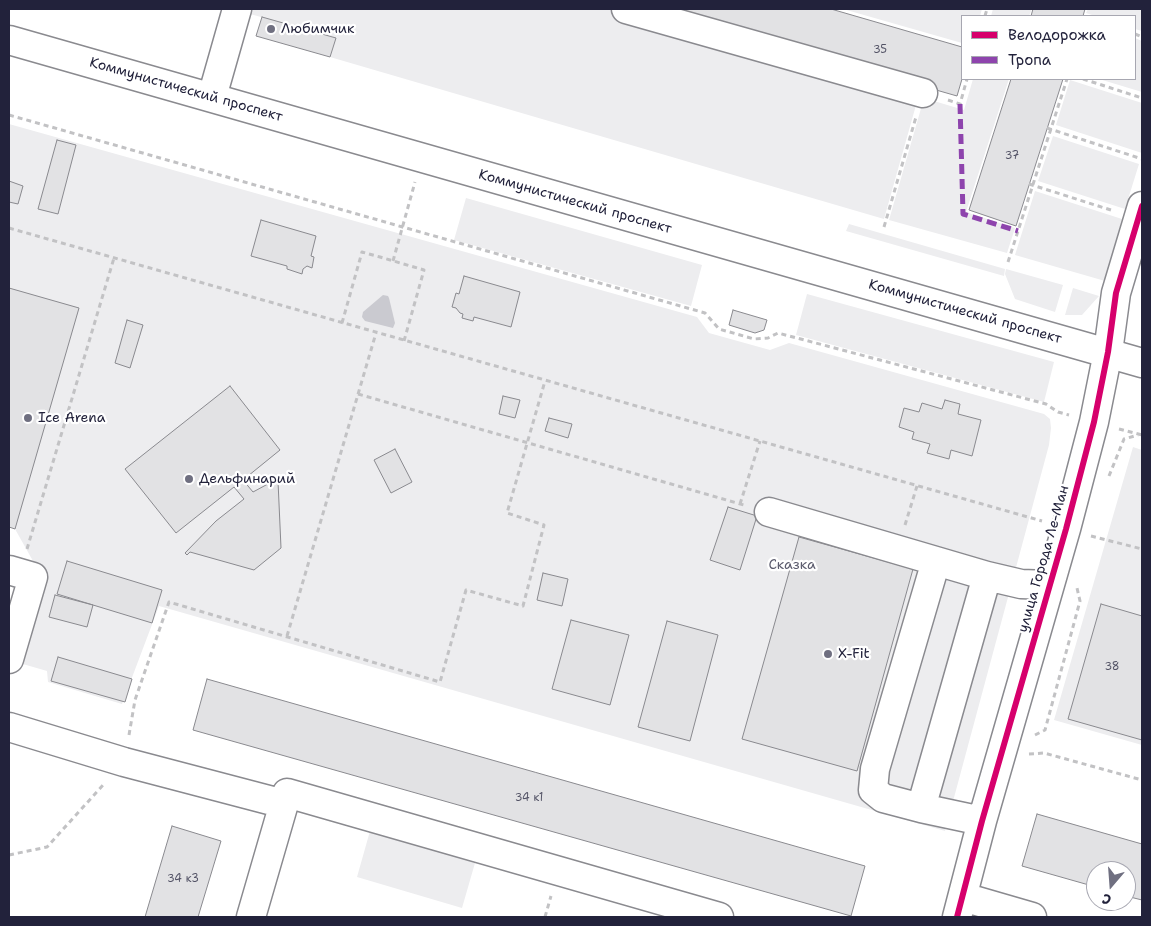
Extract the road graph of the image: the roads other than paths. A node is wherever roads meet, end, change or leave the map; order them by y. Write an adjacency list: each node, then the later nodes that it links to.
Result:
1 (237, 9): 5 (main road)
2 (626, 9): 4 (main road)
3 (9, 40): 5 (main road, Коммунистический проспект)
4 (923, 93)
5 (212, 97): 7 (main road, Коммунистический проспект)
6 (1140, 212): 7 (main road, улица Города Ле-Ман)
7 (1108, 352): 8 (main road, Коммунистический проспект); 13 (main road, улица Города Ле-Ман)
8 (1142, 363)
9 (769, 512): 10 (main road)
10 (936, 561): 12 (main road); 17 (main road)
11 (14, 572): 14 (main road)
12 (987, 576): 13 (main road); 17 (main road)
13 (1049, 585): 18 (main road, улица Города Ле-Ман)
14 (9, 659)
15 (9, 727): 16 (main road)
16 (284, 804): 20 (main road); 21 (main road)
17 (921, 808): 18 (main road)
18 (982, 821): 19 (main road, улица Города Ле-Ман)
19 (960, 907): 22 (main road)
20 (251, 917)
21 (719, 917)
22 (1032, 917)

